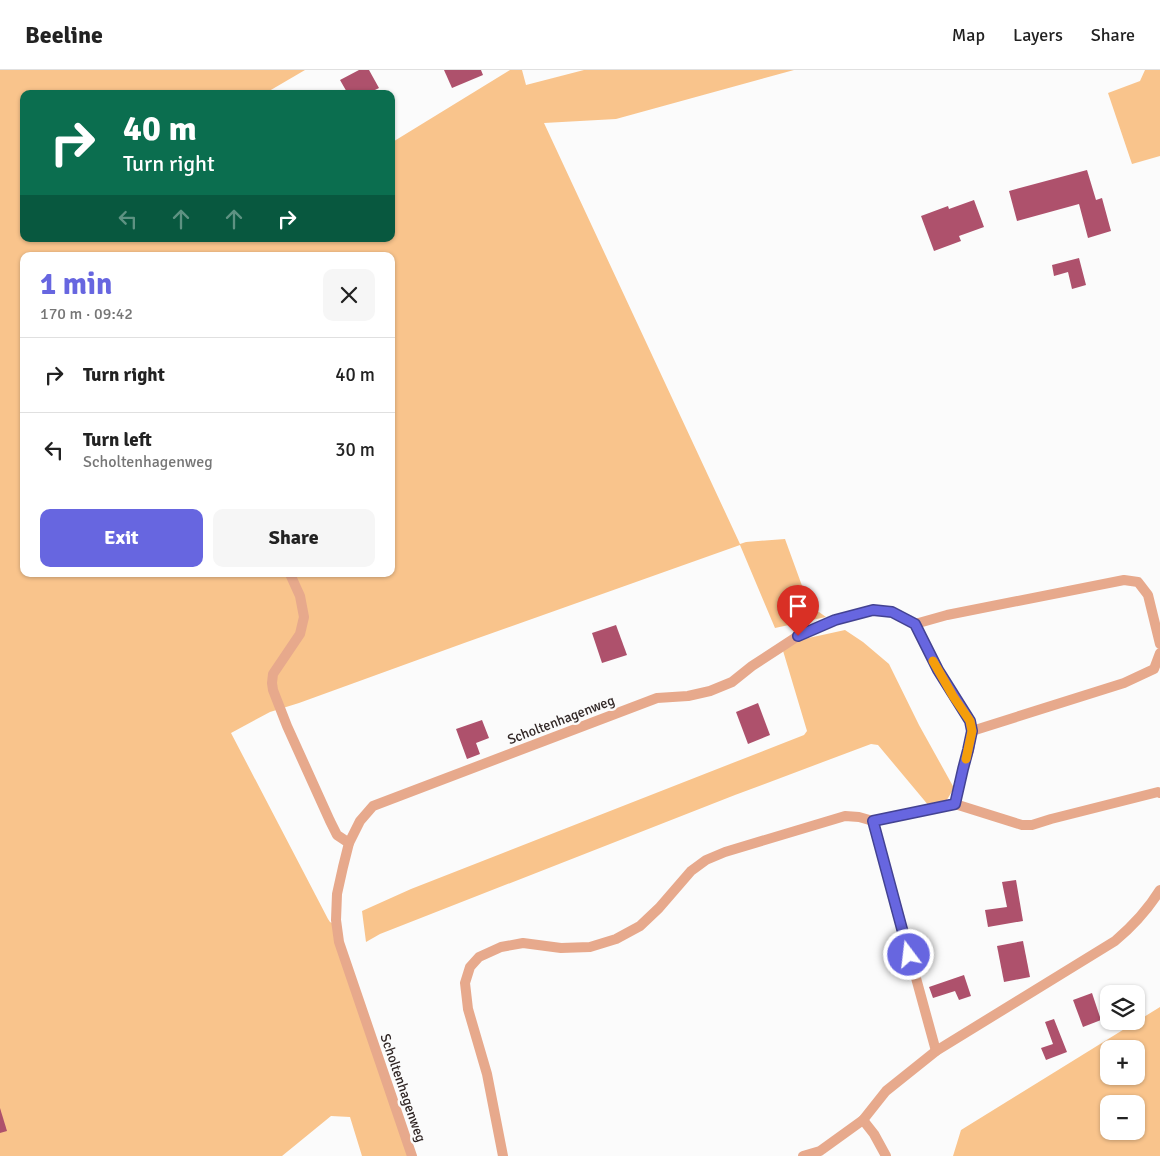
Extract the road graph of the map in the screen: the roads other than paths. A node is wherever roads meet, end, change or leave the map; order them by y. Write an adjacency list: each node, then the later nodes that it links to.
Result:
1 (291, 577): 9 (lane)
2 (915, 624): 3 (lane); 5 (lane); 9 (lane, Scholtenhagenweg)
3 (1160, 644)
4 (1160, 653): 5 (lane)
5 (972, 731): 7 (lane)
6 (1160, 793): 7 (lane)
7 (955, 804): 8 (lane)
8 (873, 821): 11 (lane); 14 (lane)
9 (349, 843): 13 (lane, Scholtenhagenweg)
10 (1160, 890): 11 (lane)
11 (936, 1051): 12 (lane)
12 (863, 1120): 15 (lane); 16 (lane)
13 (412, 1156)
14 (503, 1156)
15 (803, 1156)
16 (886, 1156)

